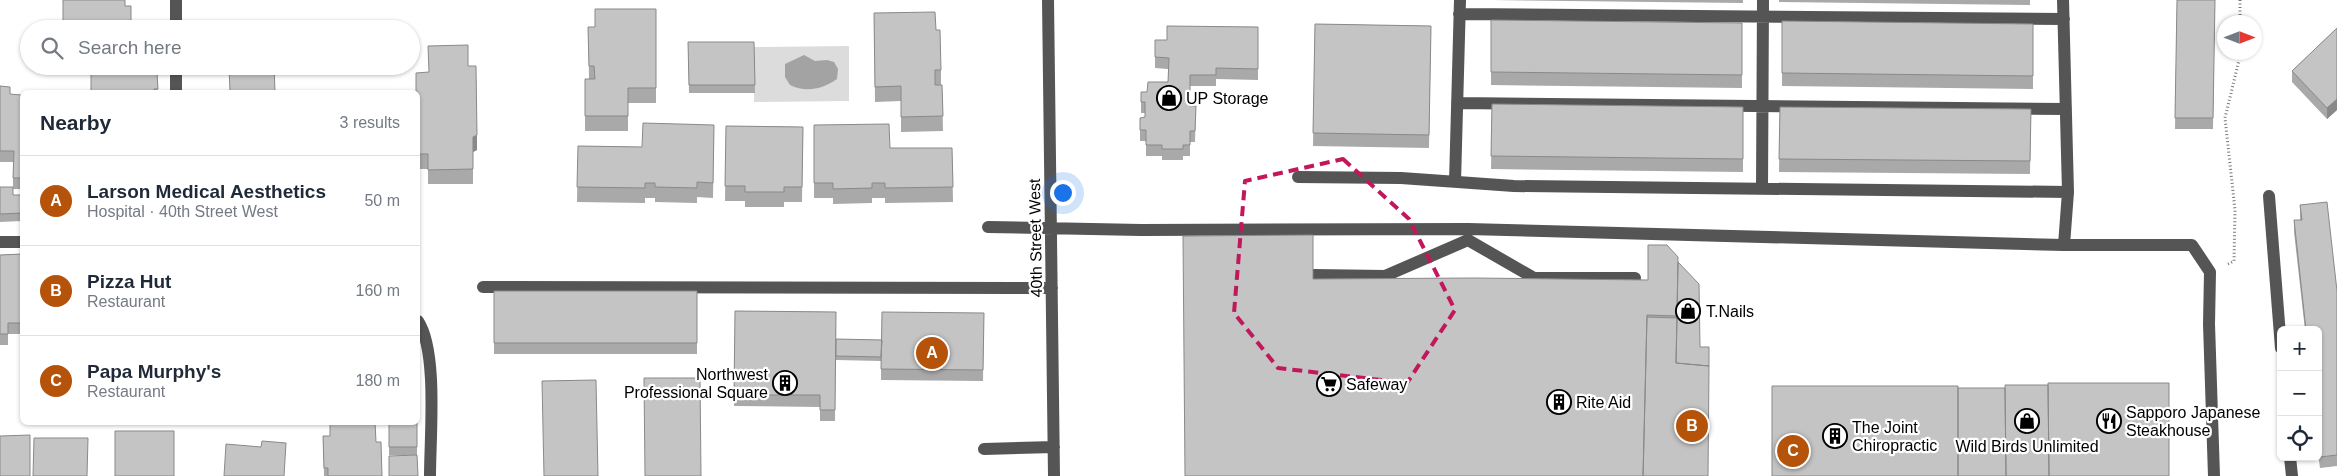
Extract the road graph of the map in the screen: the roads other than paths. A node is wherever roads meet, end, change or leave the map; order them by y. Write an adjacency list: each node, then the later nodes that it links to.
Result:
1 (176, 0): 9 (street)
2 (1048, 0): 21 (street, 40th Street West)
3 (1460, 0): 6 (street)
4 (1763, 0): 7 (street)
5 (2063, 0): 8 (street)
6 (1459, 14): 7 (street); 12 (street)
7 (1763, 17): 8 (street); 13 (street)
8 (2064, 19): 14 (street)
9 (176, 20)
10 (176, 75): 11 (street)
11 (176, 90)
12 (1458, 102): 13 (street); 16 (street)
13 (1763, 106): 14 (street); 17 (street)
14 (2066, 109): 18 (street)
15 (1298, 177): 16 (street)
16 (1455, 182): 17 (street)
17 (1762, 189): 18 (street)
18 (2068, 192): 25 (street)
19 (2269, 196): 31 (street)
20 (988, 227): 21 (street)
21 (1051, 228): 22 (street); 29 (street, 40th Street West)
22 (1468, 234): 25 (street); 26 (street); 27 (street)
23 (0, 242): 24 (street)
24 (20, 242)
25 (2064, 245): 37 (street)
26 (1313, 275)
27 (1634, 278)
28 (483, 288): 29 (street)
29 (1052, 288): 32 (street, 40th Street West)
30 (420, 324): 35 (street)
31 (2279, 326)
32 (1054, 447): 33 (street); 36 (street, 40th Street West)
33 (984, 449)
34 (2290, 461): 38 (street)
35 (430, 476)
36 (1054, 476)
37 (2214, 476)
38 (2292, 476)

